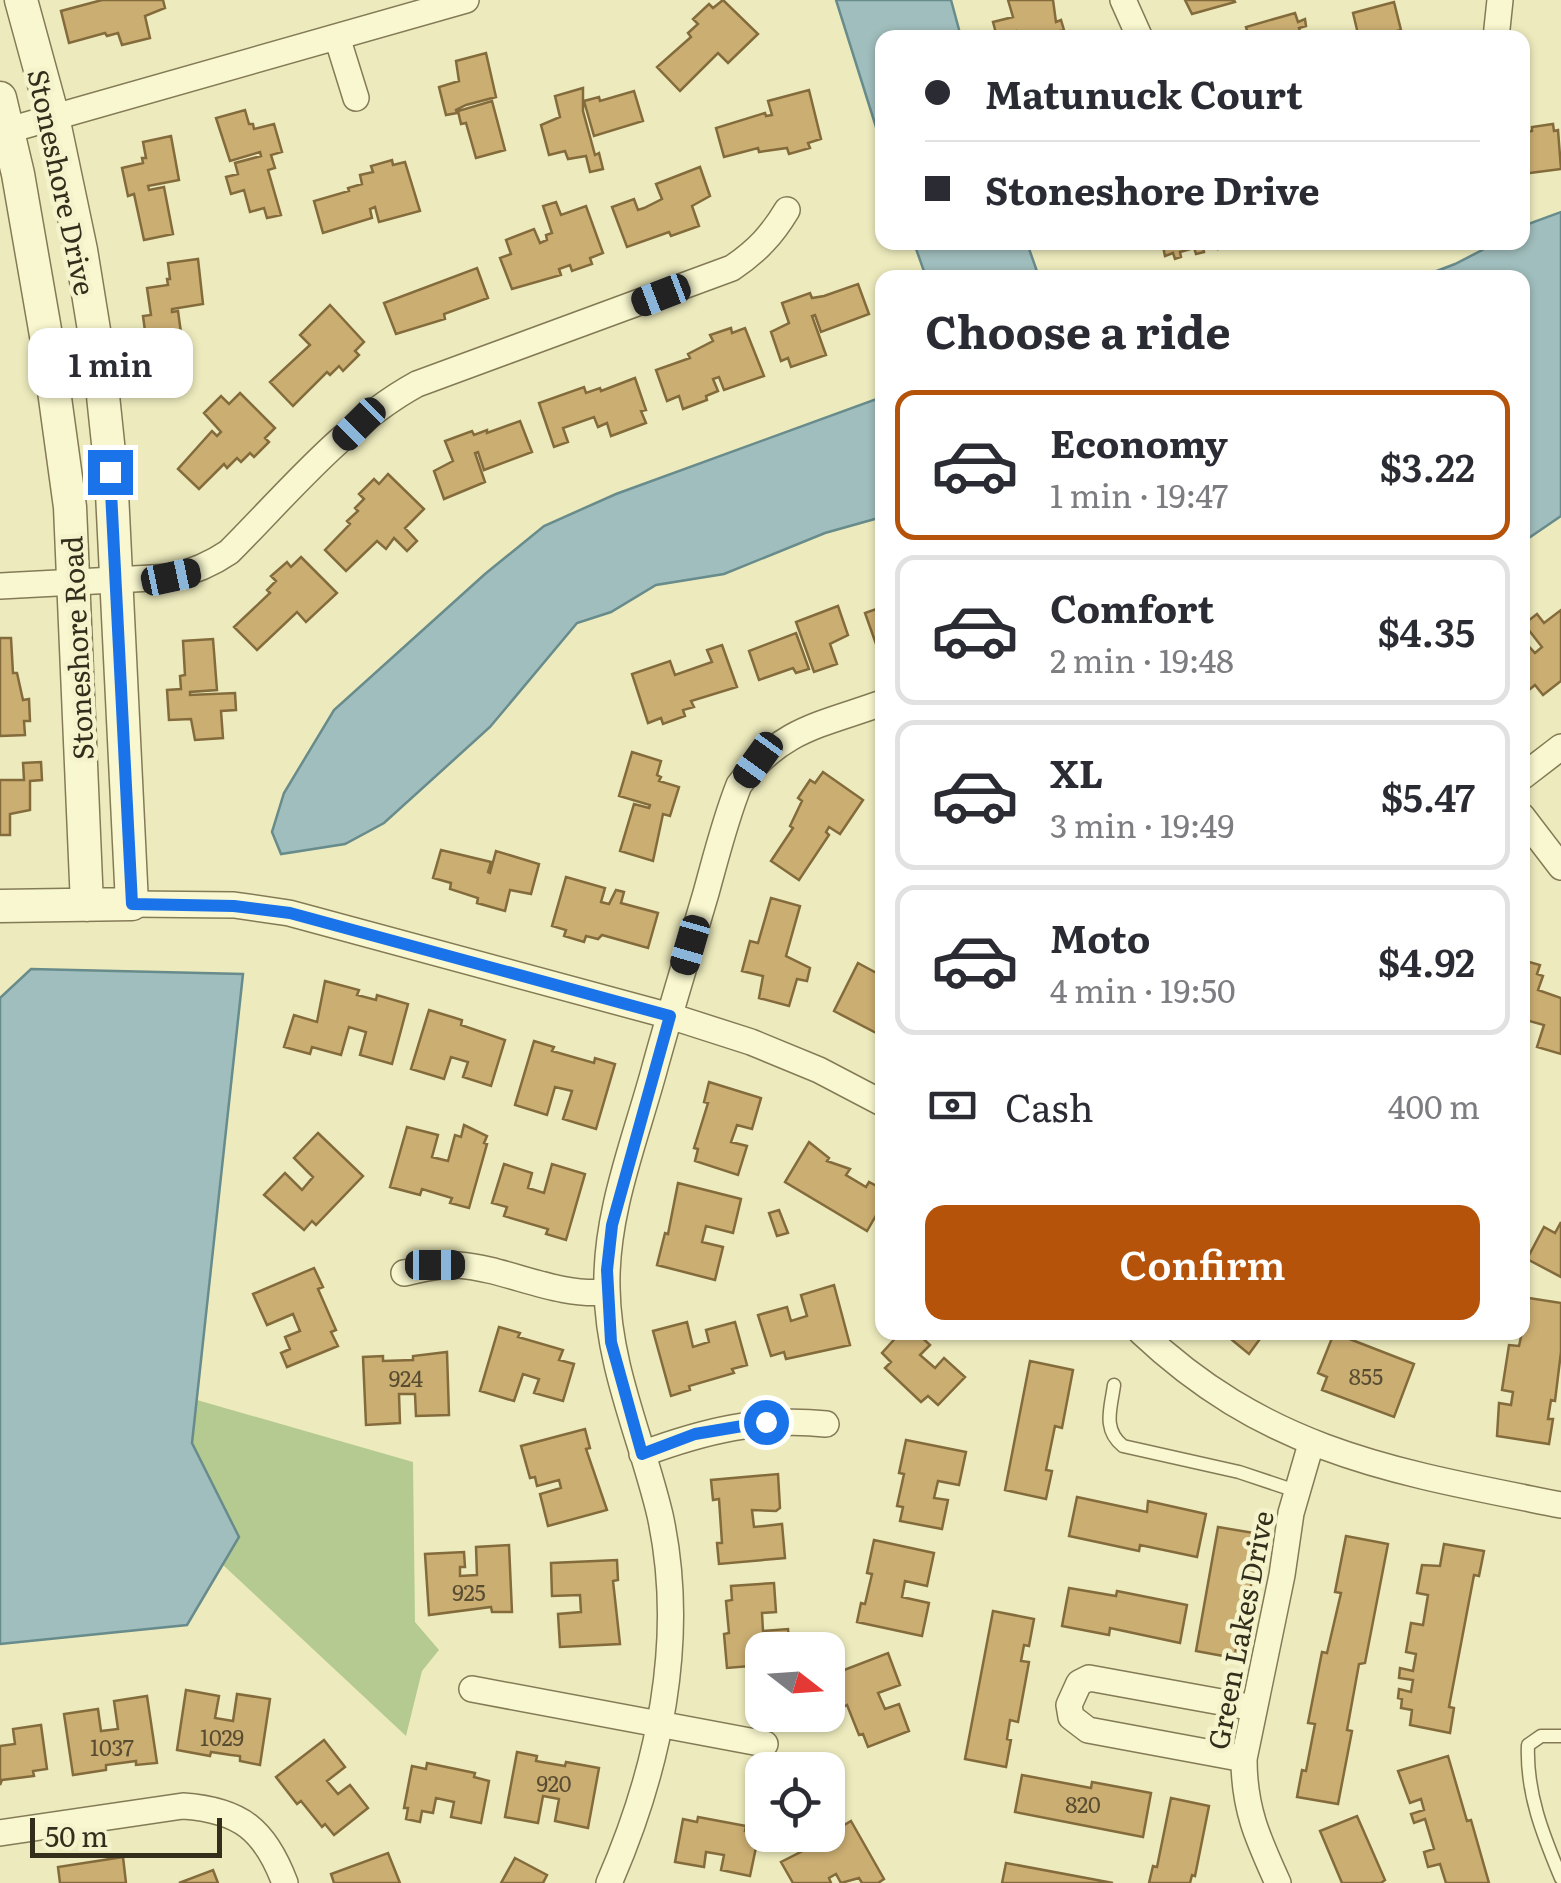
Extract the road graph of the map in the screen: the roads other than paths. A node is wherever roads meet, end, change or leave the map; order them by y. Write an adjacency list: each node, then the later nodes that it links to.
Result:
1 (20, 0): 10 (street, Stoneshore Drive)
2 (466, 0): 7 (street)
3 (1123, 0): 5 (street)
4 (1500, 0): 6 (street)
5 (1136, 30)
6 (1497, 30)
7 (337, 37): 9 (street); 10 (street)
8 (0, 98): 11 (street, Stoneshore Road)
9 (356, 98)
10 (53, 117): 11 (street); 13 (street, Stoneshore Drive)
11 (4, 121): 14 (street, Stoneshore Road)
12 (787, 210): 13 (street)
13 (114, 580): 14 (street); 21 (street, Stoneshore Drive)
14 (72, 583): 15 (street); 22 (street, Stoneshore Road)
15 (0, 586)
16 (875, 706): 24 (street)
17 (1561, 747): 18 (street)
18 (1530, 771)
19 (1530, 826): 20 (street)
20 (1561, 867)
21 (132, 904): 22 (street); 24 (street)
22 (87, 905): 23 (street)
23 (0, 906)
24 (670, 1016): 25 (street); 27 (street)
25 (875, 1099)
26 (404, 1273): 27 (street)
27 (606, 1292): 32 (street)
28 (1151, 1340): 31 (street)
29 (1114, 1385): 33 (lane)
30 (826, 1424): 32 (street)
31 (1312, 1444): 33 (street, Green Lakes Drive); 34 (street)
32 (642, 1454): 37 (street)
33 (1296, 1492): 36 (street, Green Lakes Drive)
34 (1561, 1505)
35 (472, 1689): 37 (street)
36 (1254, 1708): 40 (street, Green Lakes Drive); 40 (street)
37 (660, 1726): 39 (street); 44 (street)
38 (1561, 1736): 42 (lane)
39 (765, 1744)
40 (1244, 1759): 45 (street, Green Lakes Drive)
41 (0, 1833): 43 (street)
42 (1561, 1878)
43 (285, 1883)
44 (610, 1883)
45 (1278, 1883)

